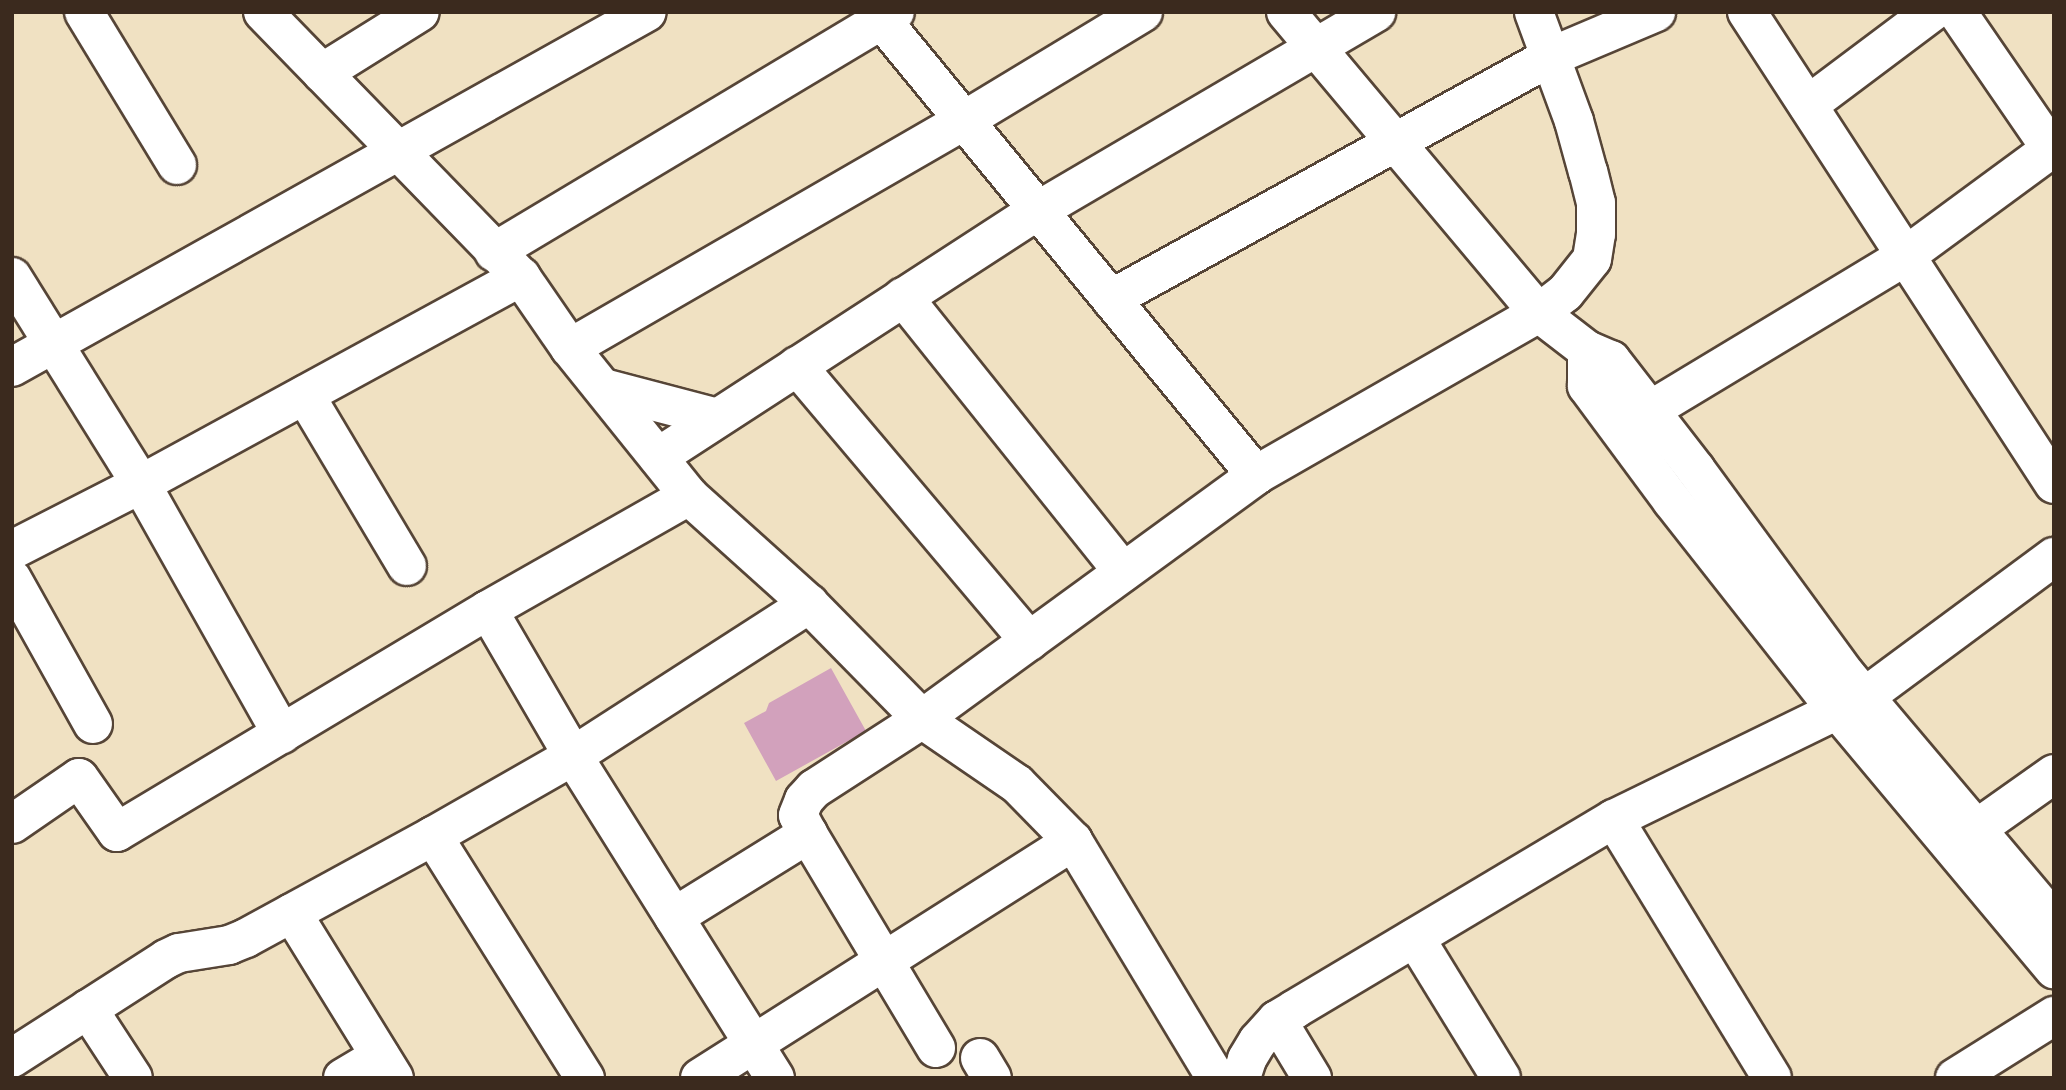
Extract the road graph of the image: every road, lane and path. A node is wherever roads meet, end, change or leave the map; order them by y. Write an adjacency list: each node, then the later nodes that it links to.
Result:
1 (84, 12): 22 (street)
2 (263, 12): 16 (street)
3 (420, 12): 16 (street)
4 (647, 12): 21 (street)
5 (1143, 12): 18 (street)
6 (1286, 12): 14 (street)
7 (1376, 12): 14 (street)
8 (1534, 12): 15 (street)
9 (1656, 12): 15 (street)
10 (1747, 12): 17 (street)
11 (1932, 12): 17 (street)
12 (1956, 12): 20 (street)
13 (884, 15): 18 (street); 24 (street)
14 (1314, 46): 19 (street); 23 (street)
15 (1552, 57): 19 (street); 30 (street)
16 (323, 73): 21 (street)
17 (1808, 105): 25 (street)
18 (965, 120): 23 (street); 32 (street)
19 (1395, 142): 29 (street); 30 (street)
20 (2053, 150): 25 (street)
21 (400, 152): 24 (street); 31 (street)
22 (177, 164)
23 (1039, 210): 28 (street); 29 (street)
24 (494, 252): 27 (street)
25 (1904, 257): 38 (street); 43 (street)
26 (12, 277): 31 (street)
27 (521, 277): 32 (street); 37 (street)
28 (903, 297): 34 (street); 48 (street)
29 (1111, 299): 41 (street)
30 (1539, 313): 33 (street); 41 (street)
31 (53, 343): 35 (street); 42 (street)
32 (570, 348): 36 (street)
33 (1587, 351): 38 (street); 53 (street)
34 (797, 366): 39 (street); 52 (street)
35 (12, 368)
36 (603, 388): 39 (street); 40 (street)
37 (305, 395): 42 (street); 47 (street)
38 (1649, 411): 53 (street)
39 (717, 418): 40 (street)
40 (657, 457): 44 (street)
41 (1256, 475): 48 (street)
42 (141, 484): 45 (street); 56 (street)
43 (2054, 484)
44 (689, 496): 50 (street); 51 (street)
45 (12, 550)
46 (2054, 557): 53 (street)
47 (407, 566)
48 (1123, 572): 52 (street)
49 (12, 579): 55 (street)
50 (809, 604): 54 (street); 57 (street)
51 (488, 610): 56 (street); 57 (street)
52 (1029, 641): 54 (street)
53 (1852, 703): 59 (street); 61 (street); 70 (street)
54 (922, 719): 62 (street); 64 (street)
55 (93, 724)
56 (282, 734): 60 (street)
57 (573, 756): 63 (street); 66 (street)
58 (2054, 774): 61 (street)
59 (1614, 819): 68 (street); 87 (street)
60 (12, 824)
61 (1975, 830): 67 (street)
62 (808, 834): 66 (street); 69 (street)
63 (433, 836): 65 (street); 80 (street)
64 (1073, 841): 69 (street); 83 (street)
65 (292, 912): 71 (street); 77 (street)
66 (674, 917): 74 (street)
67 (2054, 920)
68 (1415, 938): 73 (street); 86 (street)
69 (883, 961): 74 (street); 75 (street)
70 (2054, 969)
71 (88, 1009): 76 (street); 78 (street)
72 (2054, 1016): 88 (street)
73 (1277, 1020): 84 (street); 85 (street)
74 (753, 1043): 81 (street); 82 (street)
75 (936, 1048)
76 (17, 1061)
77 (387, 1067): 79 (street)
78 (134, 1078)
79 (343, 1078)
80 (584, 1078)
81 (700, 1078)
82 (775, 1078)
83 (1216, 1078)
84 (1241, 1078)
85 (1312, 1078)
86 (1501, 1078)
87 (1772, 1078)
88 (1955, 1078)

